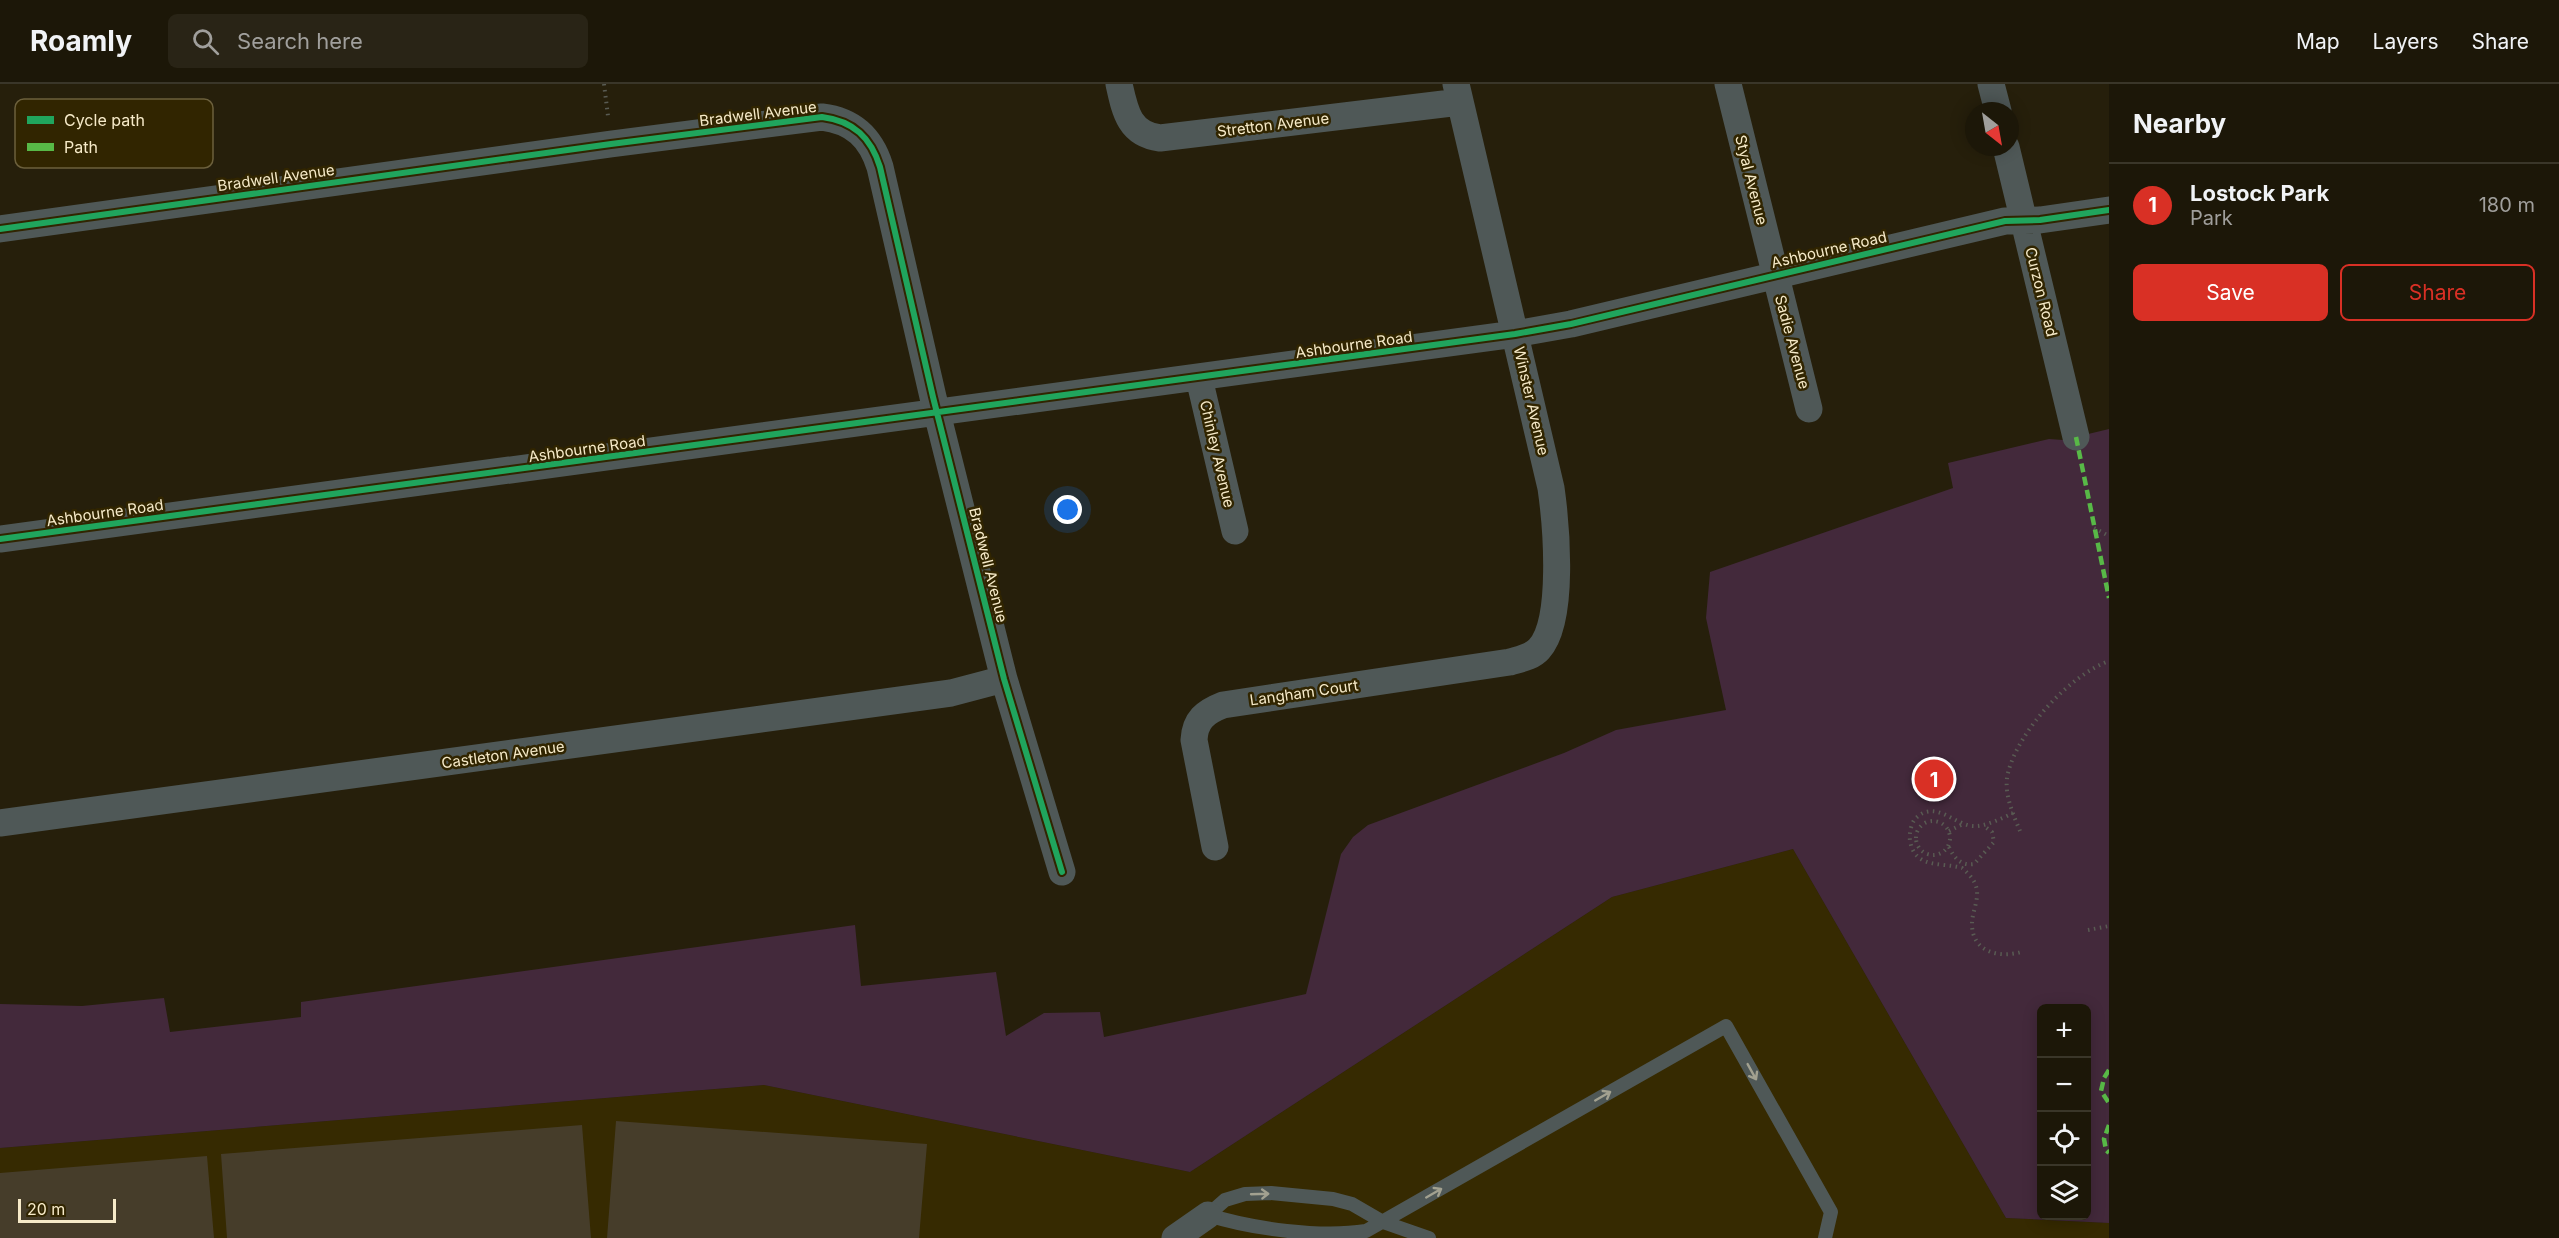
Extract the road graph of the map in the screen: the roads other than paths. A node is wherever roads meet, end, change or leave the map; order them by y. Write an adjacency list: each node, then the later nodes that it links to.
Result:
1 (1119, 84): 4 (street, Stretton Avenue)
2 (1728, 84): 10 (street, Styal Avenue)
3 (1991, 84): 5 (street)
4 (1458, 93): 11 (street, Winster Avenue)
5 (1996, 102)
6 (2008, 156): 8 (street, Curzon Road)
7 (2109, 210): 8 (street, Ashbourne Road)
8 (2024, 221): 10 (street, Ashbourne Road); 15 (street, Curzon Road)
9 (0, 228): 14 (street, Bradwell Avenue)
10 (1775, 275): 11 (street, Ashbourne Road); 13 (street, Sadie Avenue)
11 (1515, 334): 12 (street, Ashbourne Road); 18 (street, Winster Avenue)
12 (1199, 378): 14 (street, Ashbourne Road); 16 (street, Chinley Avenue)
13 (1809, 409)
14 (937, 414): 17 (street, Ashbourne Road); 19 (street, Bradwell Avenue)
15 (2076, 437)
16 (1235, 531)
17 (0, 539)
18 (1539, 649): 21 (street, Langham Court)
19 (1004, 679): 20 (street, Castleton Avenue); 22 (street, Bradwell Avenue)
20 (0, 823)
21 (1215, 847)
22 (1062, 872)
23 (1208, 1215): 24 (lane); 24 (lane, one-way to 24); 25 (street)
24 (1383, 1222): 26 (lane); 27 (lane, one-way to 27)
25 (1175, 1238)
26 (1429, 1238)
27 (1825, 1238)

